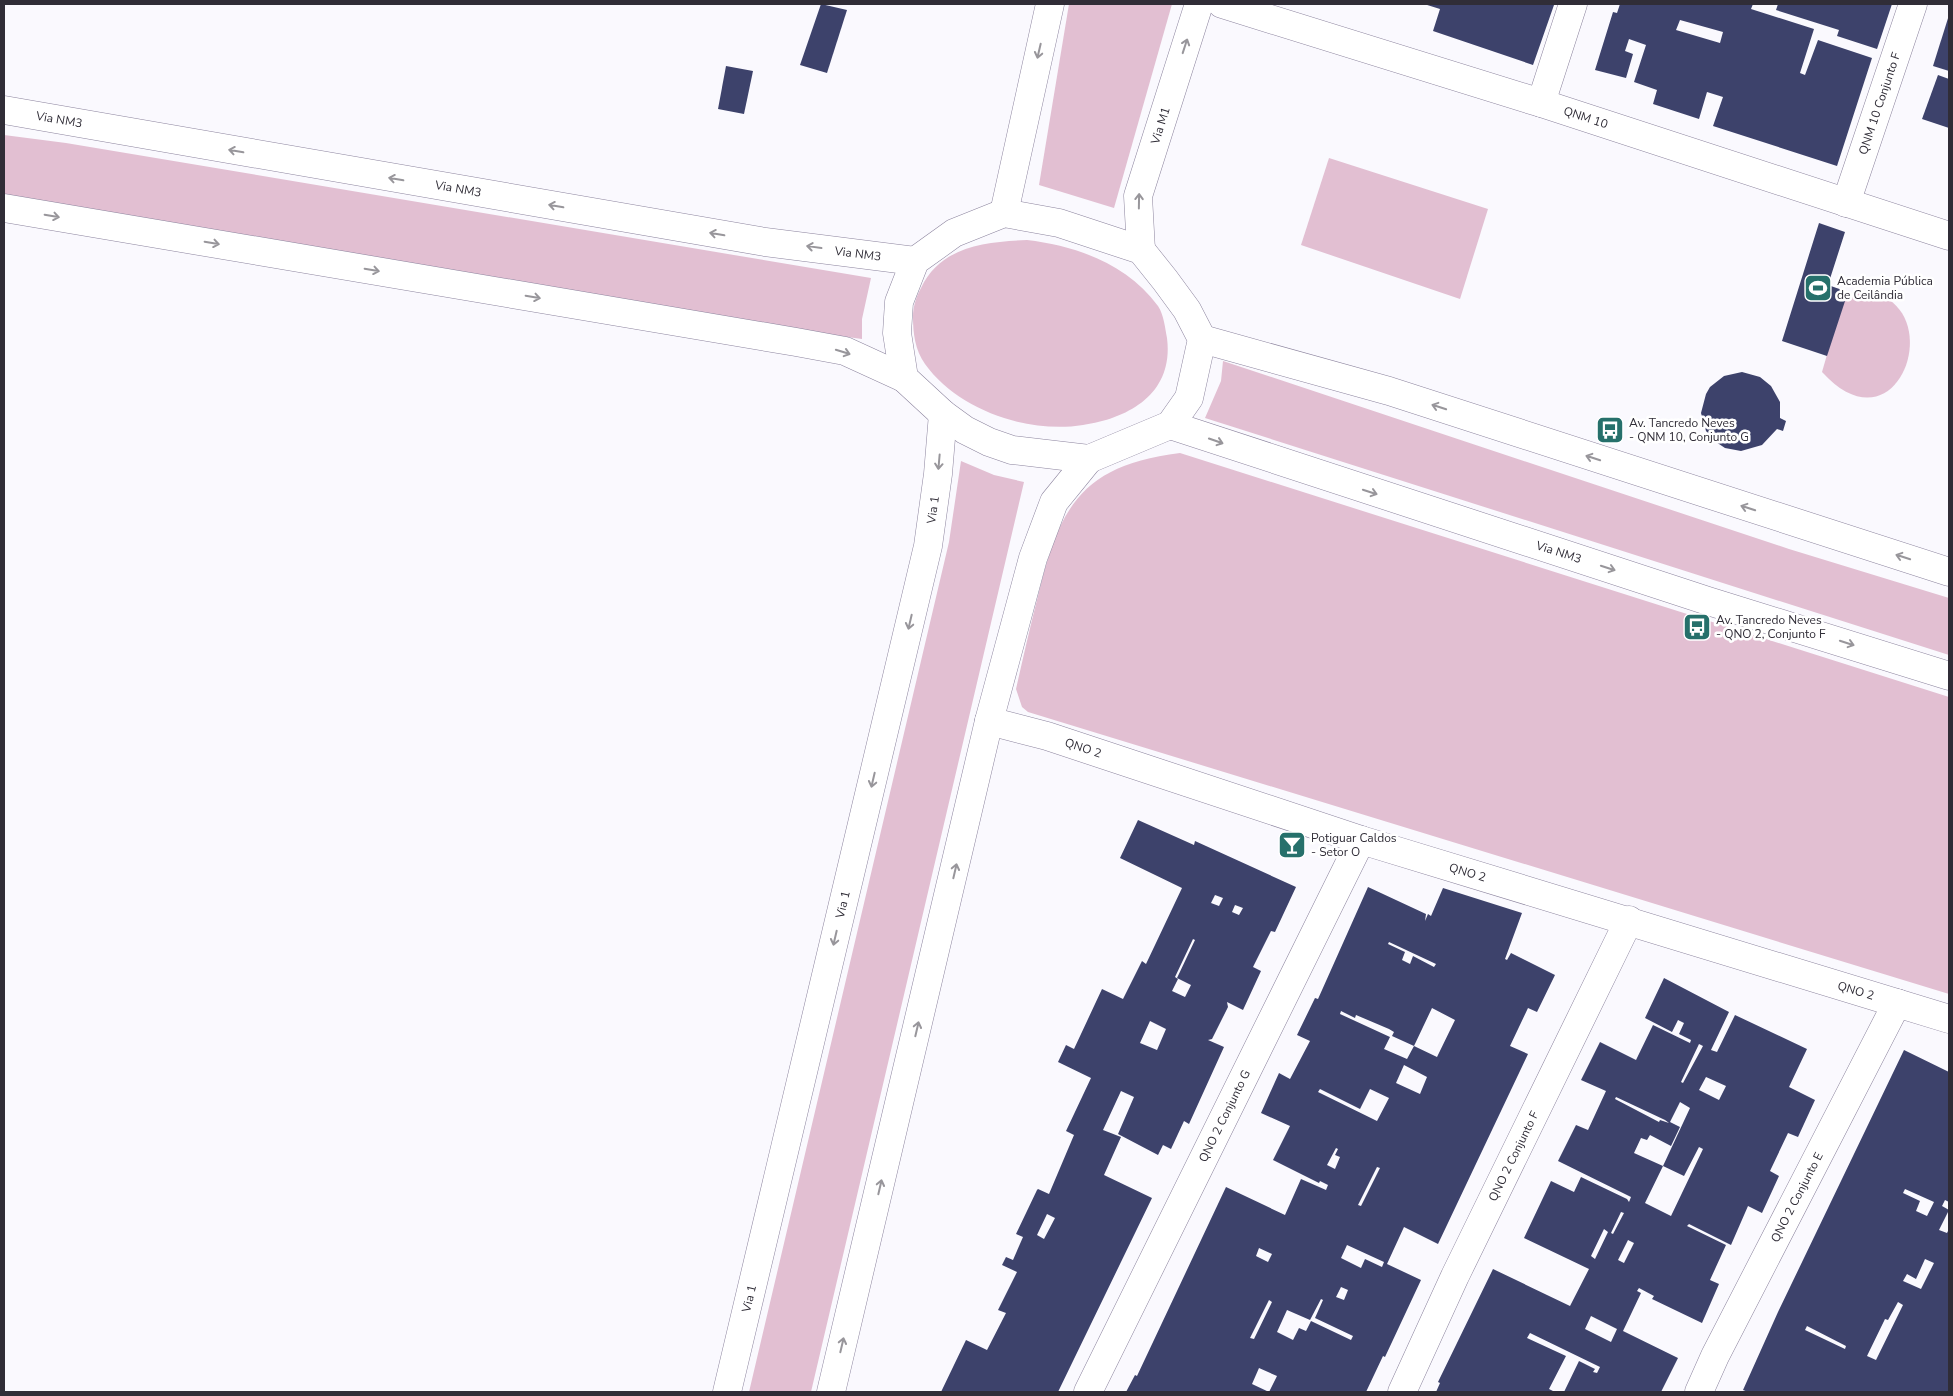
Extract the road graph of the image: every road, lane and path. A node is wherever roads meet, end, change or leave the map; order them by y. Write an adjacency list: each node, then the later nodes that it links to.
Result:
1 (1050, 4): 10 (main road, one-way to 10)
2 (1199, 4): 12 (main road, Via M1, one-way to 2)
3 (1222, 4): 6 (main road, QNM 10)
4 (1574, 4): 6 (main road)
5 (1913, 4): 8 (main road, QNM 10 Conjunto F)
6 (1541, 103): 8 (main road, QNM 10)
7 (4, 110): 13 (main road, Via NM3, one-way to 7)
8 (1846, 203): 11 (main road, QNM 10)
9 (4, 208): 15 (main road, one-way to 15)
10 (1004, 214): 12 (main road); 13 (main road)
11 (1949, 236)
12 (1140, 250): 14 (main road)
13 (915, 261): 15 (main road)
14 (1202, 339): 17 (main road); 19 (main road, one-way to 14)
15 (904, 378): 16 (main road)
16 (943, 414): 18 (main road); 26 (main road, Via 1, one-way to 26)
17 (1170, 425): 18 (main road); 20 (main road, Via NM3, one-way to 20)
18 (1089, 459): 21 (main road)
19 (1949, 572)
20 (1949, 676)
21 (989, 721): 22 (main road, QNO 2); 27 (main road, one-way to 21)
22 (1361, 840): 23 (main road, QNO 2); 28 (main road, QNO 2 Conjunto G)
23 (1629, 920): 24 (main road, QNO 2); 29 (main road, QNO 2 Conjunto F)
24 (1897, 1004): 25 (main road, QNO 2); 30 (main road, QNO 2 Conjunto E)
25 (1949, 1019)
26 (727, 1392)
27 (831, 1392)
28 (1088, 1392)
29 (1402, 1392)
30 (1699, 1392)

